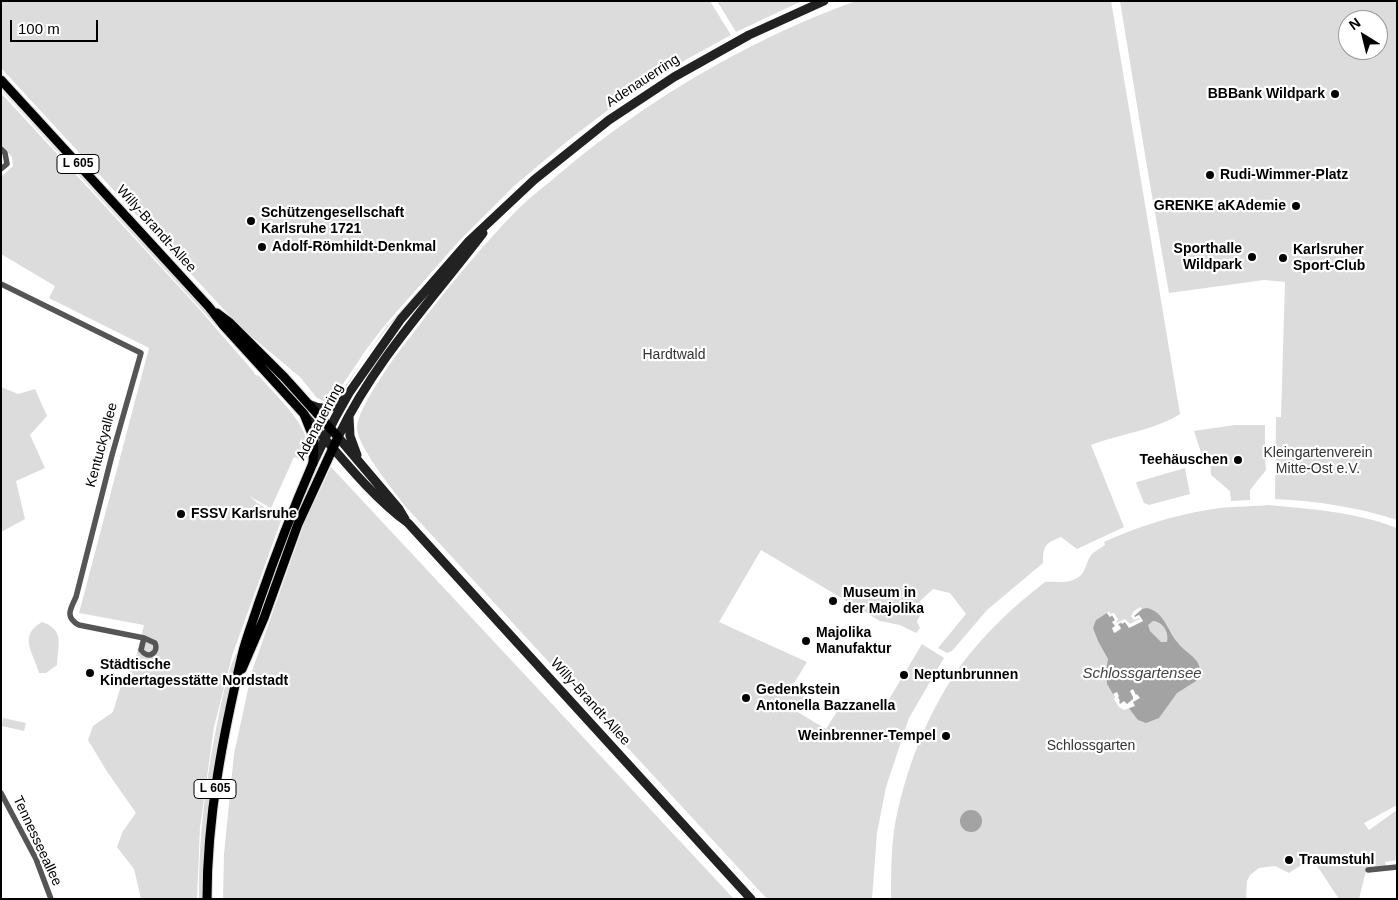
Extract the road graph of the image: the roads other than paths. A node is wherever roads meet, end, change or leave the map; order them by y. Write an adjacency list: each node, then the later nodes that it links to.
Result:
1 (824, 1): 5 (main road, Adenauerring)
2 (1, 80): 7 (main road, Willy-Brandt-Allee / L 605)
3 (1, 149): 4 (street)
4 (1, 169)
5 (497, 215): 8 (main road, Adenauerring); 11 (main road, Adenauerring)
6 (1, 284): 19 (street, Kentuckyallee)
7 (209, 308): 9 (main road, Willy-Brandt-Allee / L 605); 10 (main road, Willy-Brandt-Allee / L 605)
8 (349, 393): 9 (main road); 12 (main road, Adenauerring)
9 (310, 405): 12 (main road, Willy-Brandt-Allee / L 605)
10 (304, 414): 14 (main road, Willy-Brandt-Allee / L 605); 16 (main road)
11 (349, 414): 13 (main road, Adenauerring); 17 (main road)
12 (330, 428): 13 (main road, Willy-Brandt-Allee / L 605); 14 (main road, Adenauerring)
13 (338, 437): 15 (main road, Adenauerring / L 605); 17 (main road, Willy-Brandt-Allee)
14 (325, 438): 15 (main road, Willy-Brandt-Allee); 16 (main road, Adenauerring / L 605)
15 (332, 447): 18 (main road, Willy-Brandt-Allee); 20 (main road, Adenauerring / L 605)
16 (313, 463): 20 (main road, Adenauerring / L 605)
17 (361, 464): 18 (main road, Willy-Brandt-Allee)
18 (408, 524): 26 (main road, Willy-Brandt-Allee)
19 (144, 638)
20 (237, 681): 25 (main road, Adenauerring / L 605)
21 (1, 793): 24 (street, Tennesseeallee)
22 (1397, 867): 23 (street)
23 (1368, 870)
24 (51, 899)
25 (207, 899)
26 (751, 899)

